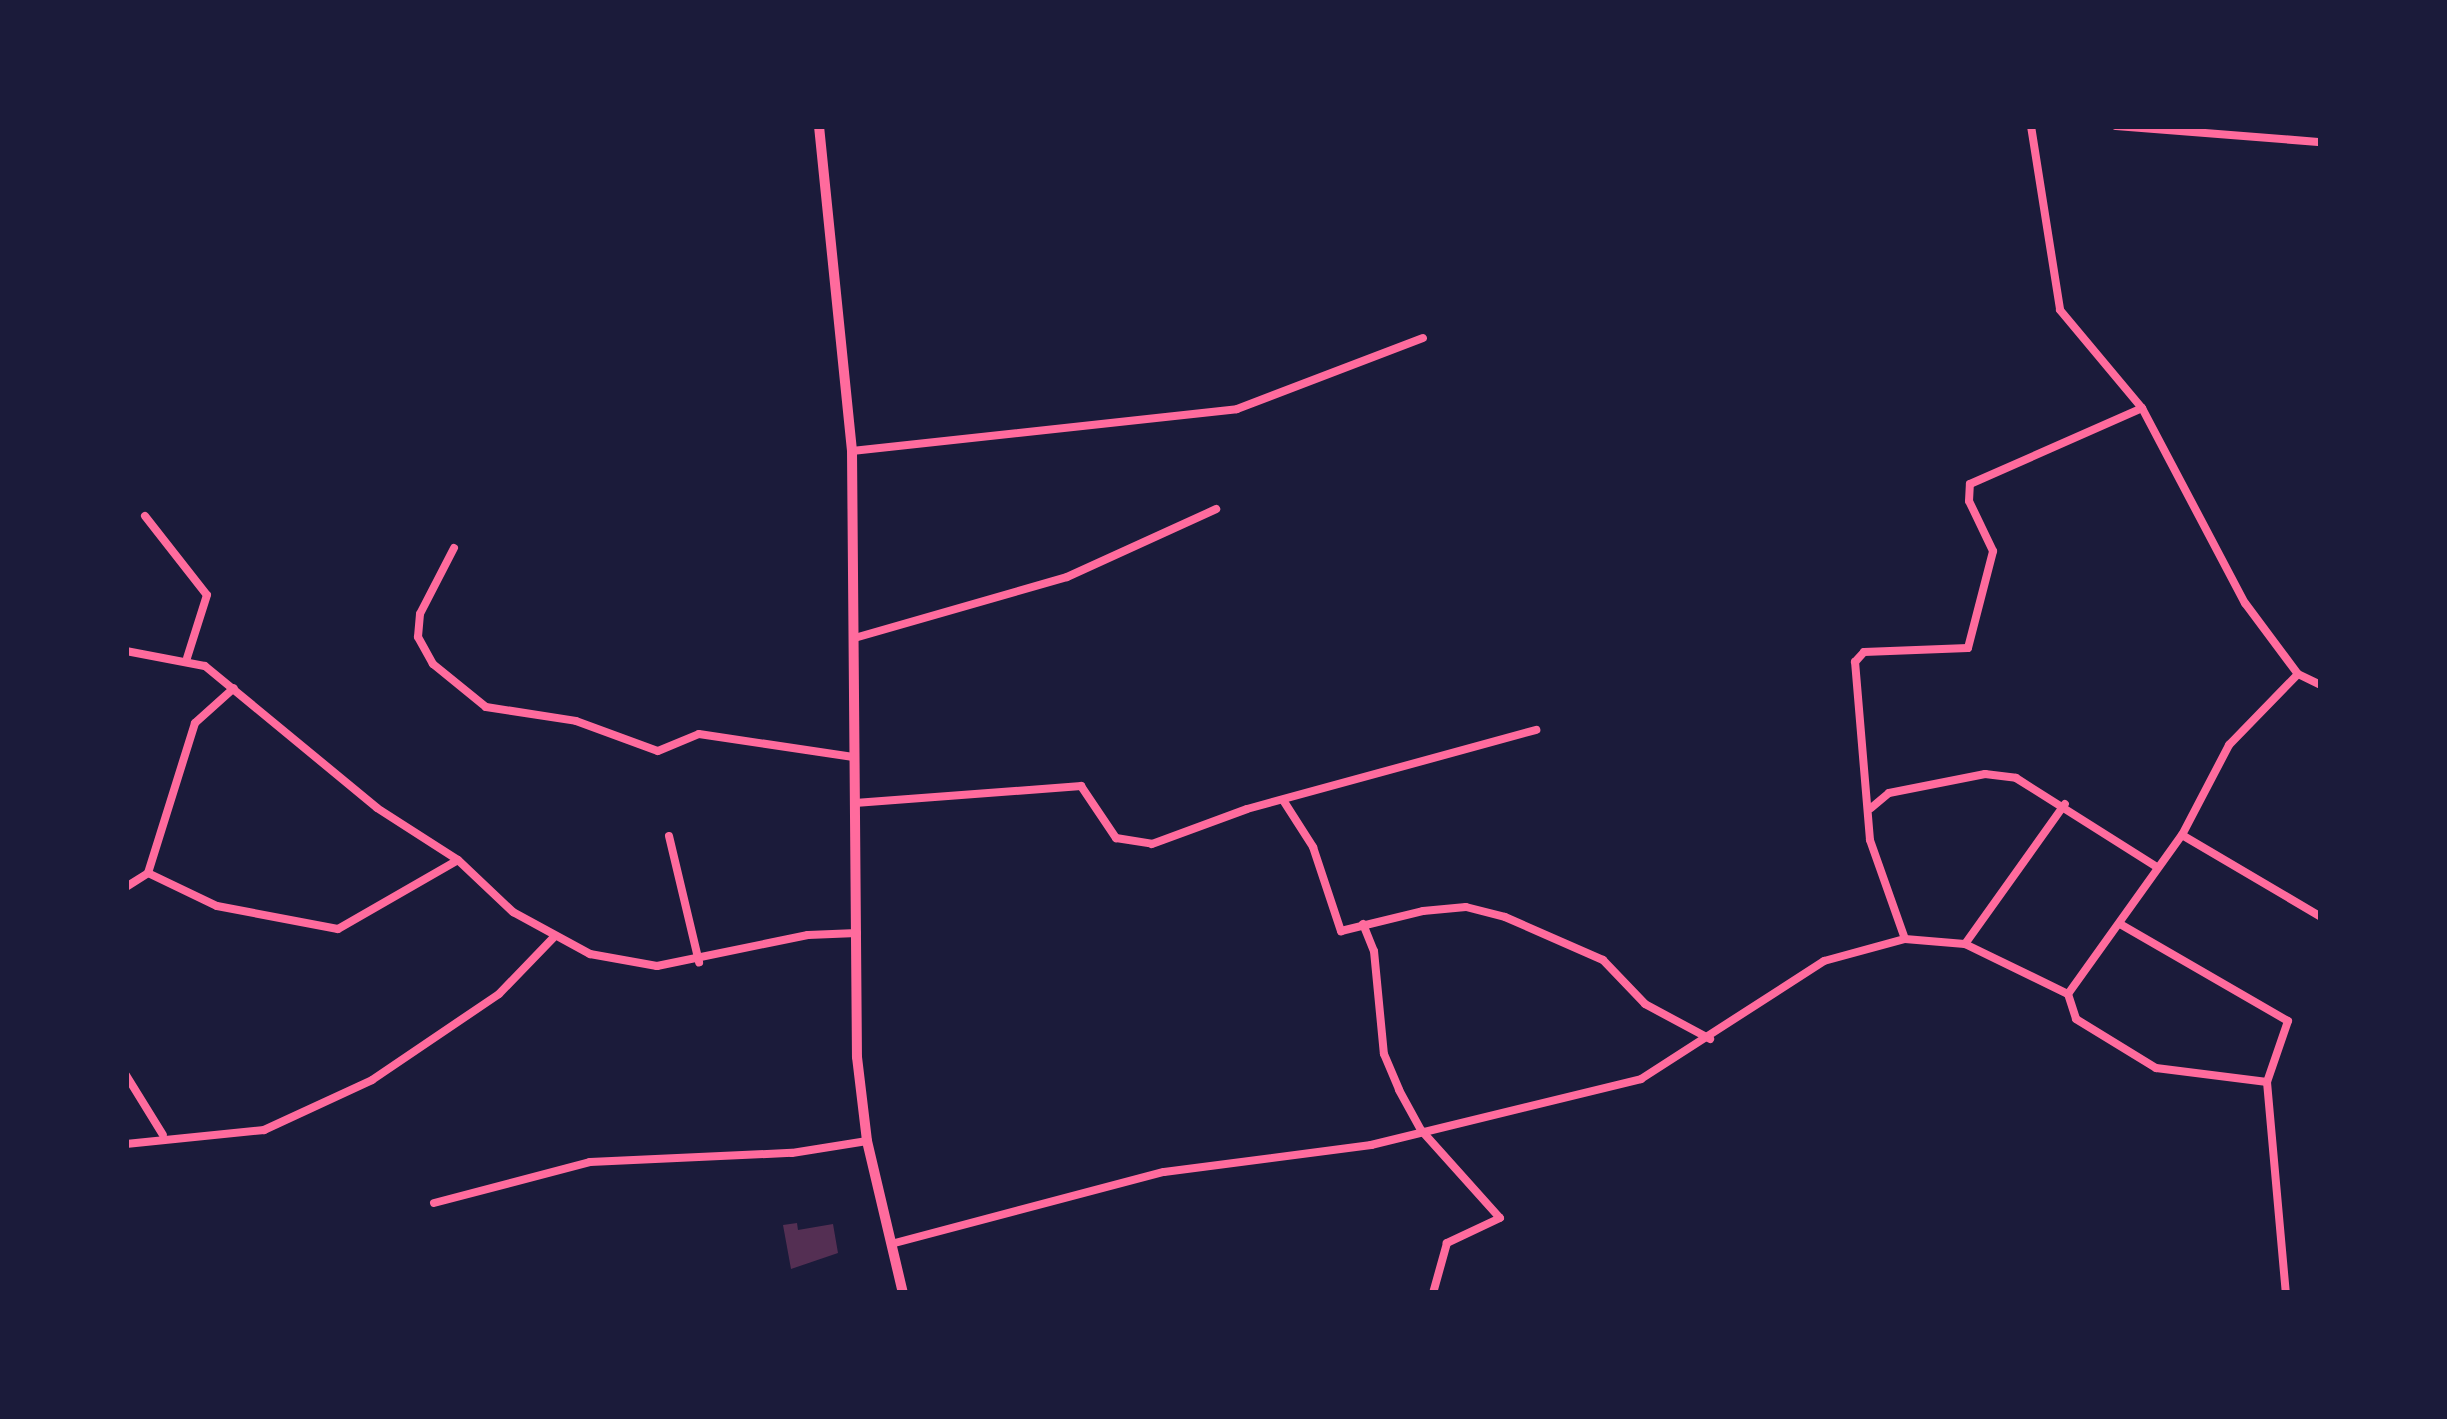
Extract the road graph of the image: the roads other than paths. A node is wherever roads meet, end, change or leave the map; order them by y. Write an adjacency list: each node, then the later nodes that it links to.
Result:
1 (819, 126): 7 (main road)
2 (2031, 126): 6 (street)
3 (2116, 126): 4 (street)
4 (2321, 142)
5 (1423, 338): 7 (street)
6 (2142, 408): 14 (street); 22 (street)
7 (852, 451): 11 (main road)
8 (1216, 509): 11 (street)
9 (145, 516): 13 (street)
10 (454, 548): 18 (street)
11 (858, 637): 18 (main road)
12 (126, 651): 13 (street)
13 (187, 658): 16 (street)
14 (2297, 674): 15 (street); 23 (street)
15 (2321, 685)
16 (234, 688): 25 (street); 27 (street)
17 (1536, 730): 19 (street)
18 (853, 757): 20 (main road)
19 (1283, 800): 20 (street); 30 (street)
20 (855, 803): 32 (main road)
21 (2065, 804): 22 (street); 26 (street); 35 (street)
22 (1870, 810): 34 (street)
23 (2182, 835): 26 (street); 29 (street)
24 (669, 836): 36 (street)
25 (458, 860): 27 (street); 33 (street)
26 (2156, 866): 31 (street)
27 (148, 873): 28 (street)
28 (126, 886)
29 (2321, 917)
30 (1363, 924): 38 (street); 41 (street)
31 (2120, 924): 37 (street); 40 (street)
32 (859, 933): 36 (street); 43 (main road)
33 (553, 938): 36 (street); 42 (street)
34 (1905, 939): 35 (street); 38 (street)
35 (1965, 944): 37 (street)
36 (699, 962)
37 (2068, 994): 40 (street)
38 (1710, 1039): 41 (street)
39 (126, 1075): 42 (street)
40 (2267, 1082): 49 (street)
41 (1421, 1130): 46 (street); 48 (street)
42 (163, 1135): 44 (street)
43 (867, 1141): 45 (street); 46 (main road)
44 (126, 1144)
45 (434, 1203)
46 (889, 1245): 47 (main road)
47 (903, 1293)
48 (1433, 1293)
49 (2286, 1293)

